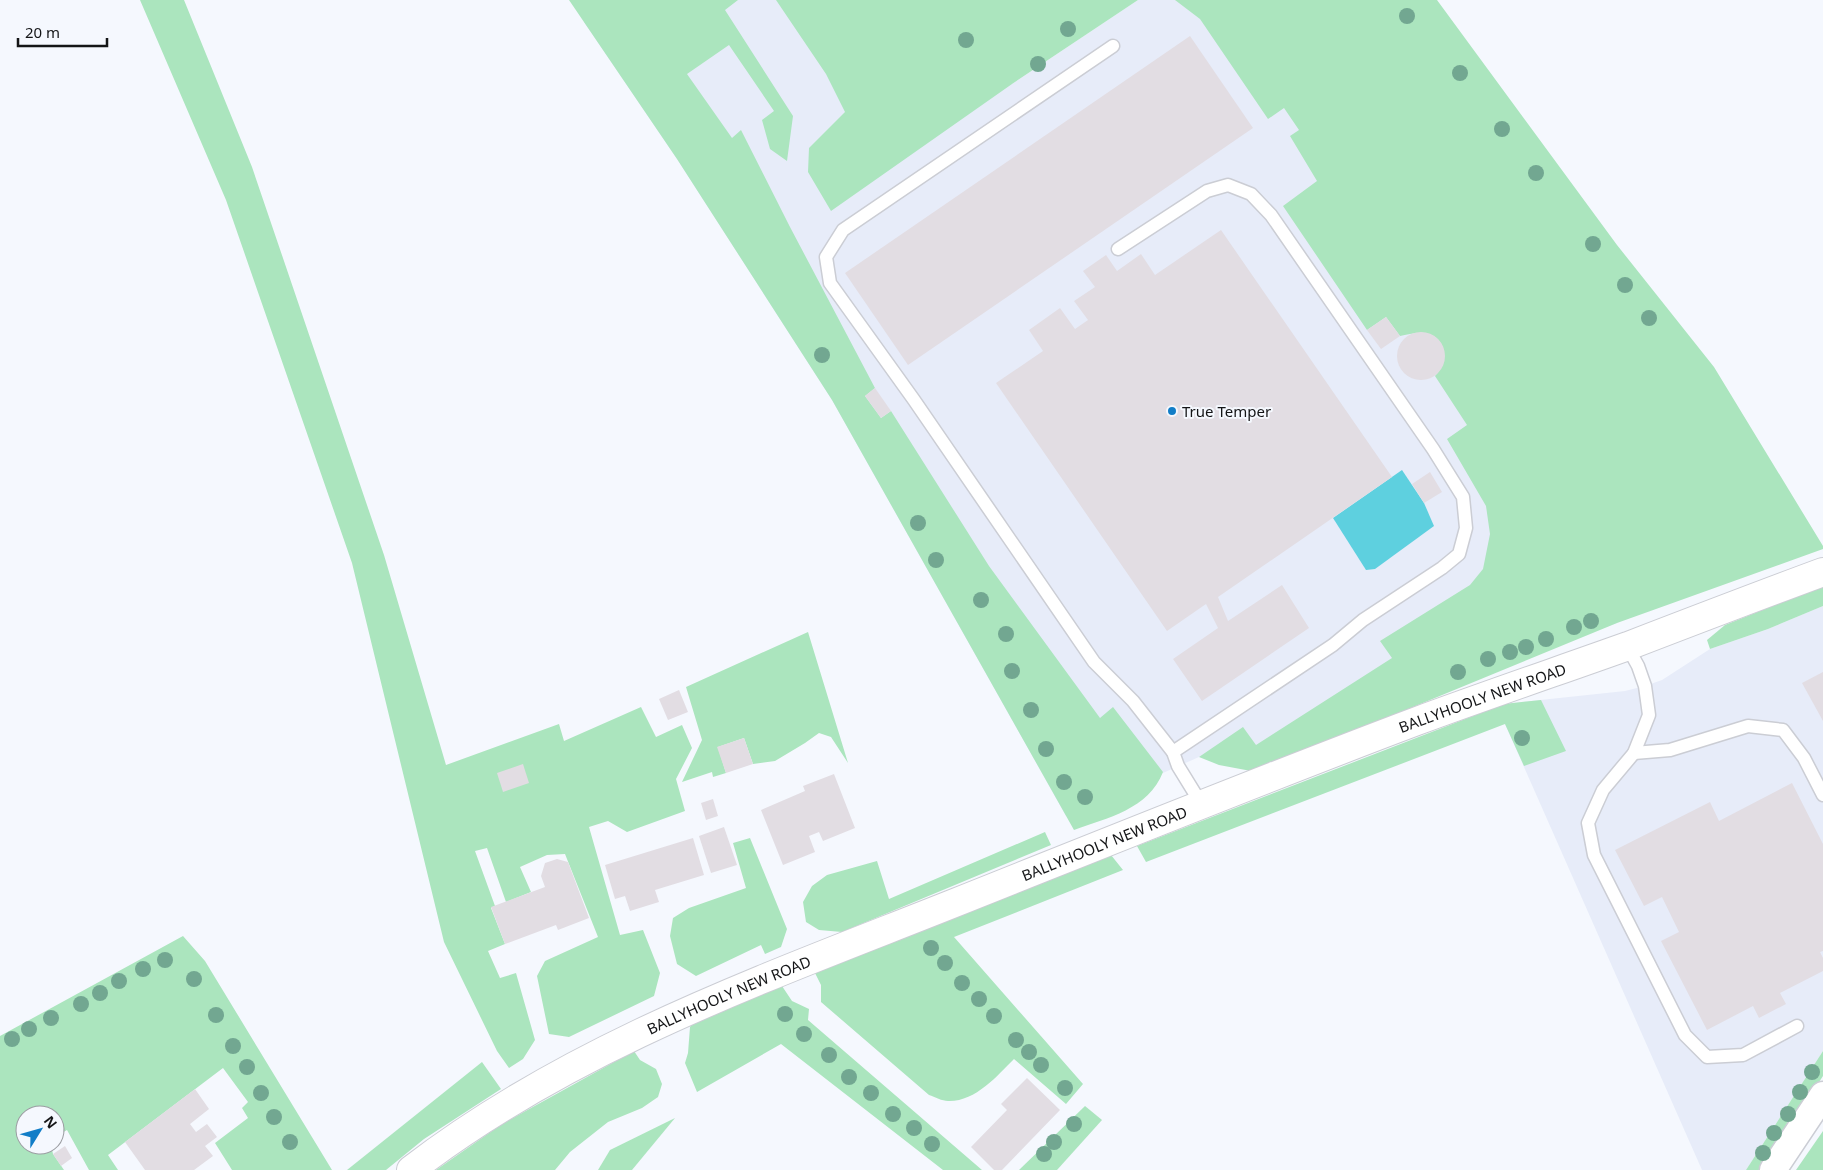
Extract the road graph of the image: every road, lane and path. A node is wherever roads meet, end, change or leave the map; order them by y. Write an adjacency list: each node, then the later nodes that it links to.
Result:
1 (1113, 46): 5 (lane)
2 (1118, 249): 5 (lane)
3 (1823, 572): 4 (main road, BALLYHOOLY NEW ROAD)
4 (1627, 646): 6 (lane); 8 (main road, BALLYHOOLY NEW ROAD)
5 (1173, 752): 8 (lane)
6 (1634, 753): 7 (lane); 9 (lane)
7 (1823, 795)
8 (1202, 805): 11 (main road, BALLYHOOLY NEW ROAD)
9 (1796, 1026)
10 (1823, 1095): 12 (street)
11 (411, 1170)
12 (1774, 1170)

